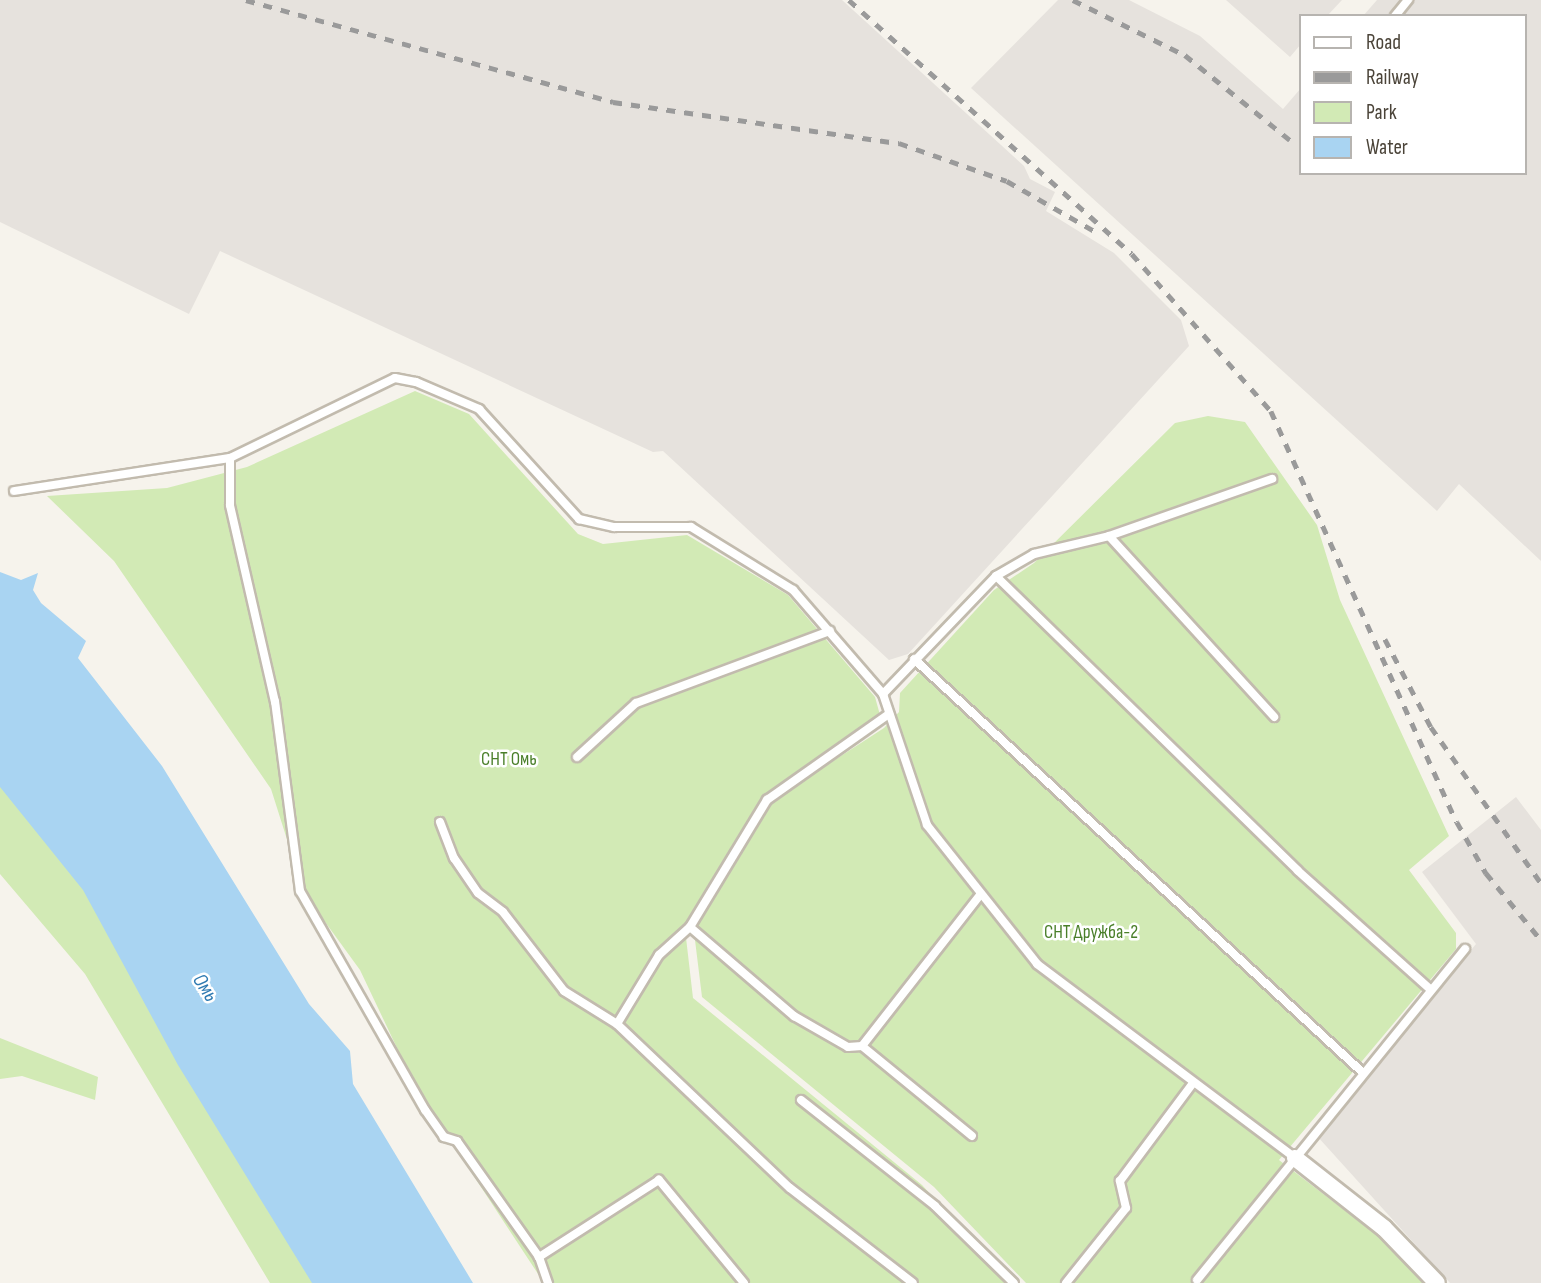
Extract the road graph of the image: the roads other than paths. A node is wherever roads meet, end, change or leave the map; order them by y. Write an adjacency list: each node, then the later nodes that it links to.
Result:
1 (1408, 0): 2 (lane)
2 (1397, 14)
3 (230, 458): 5 (lane); 8 (lane); 26 (lane)
4 (1272, 479): 6 (lane)
5 (13, 491)
6 (1109, 536): 7 (lane); 12 (lane)
7 (996, 576): 9 (lane); 18 (lane)
8 (830, 631): 10 (lane); 13 (lane)
9 (914, 659): 10 (lane); 21 (lane)
10 (883, 694): 11 (lane)
11 (889, 714): 15 (lane); 16 (lane)
12 (1274, 717)
13 (577, 757)
14 (440, 822): 19 (lane)
15 (980, 895): 20 (lane); 22 (lane)
16 (690, 927): 19 (lane); 20 (lane)
17 (1465, 949): 18 (lane)
18 (1429, 988): 21 (lane)
19 (617, 1024): 30 (lane)
20 (862, 1046): 24 (lane)
21 (1362, 1072): 25 (lane)
22 (1193, 1083): 25 (lane); 32 (lane)
23 (801, 1100): 31 (lane)
24 (972, 1136)
25 (1295, 1158): 27 (lane); 33 (street)
26 (539, 1257): 28 (lane); 29 (lane)
27 (1197, 1280)
28 (548, 1283)
29 (744, 1283)
30 (913, 1283)
31 (1014, 1283)
32 (1066, 1283)
33 (1437, 1283)

